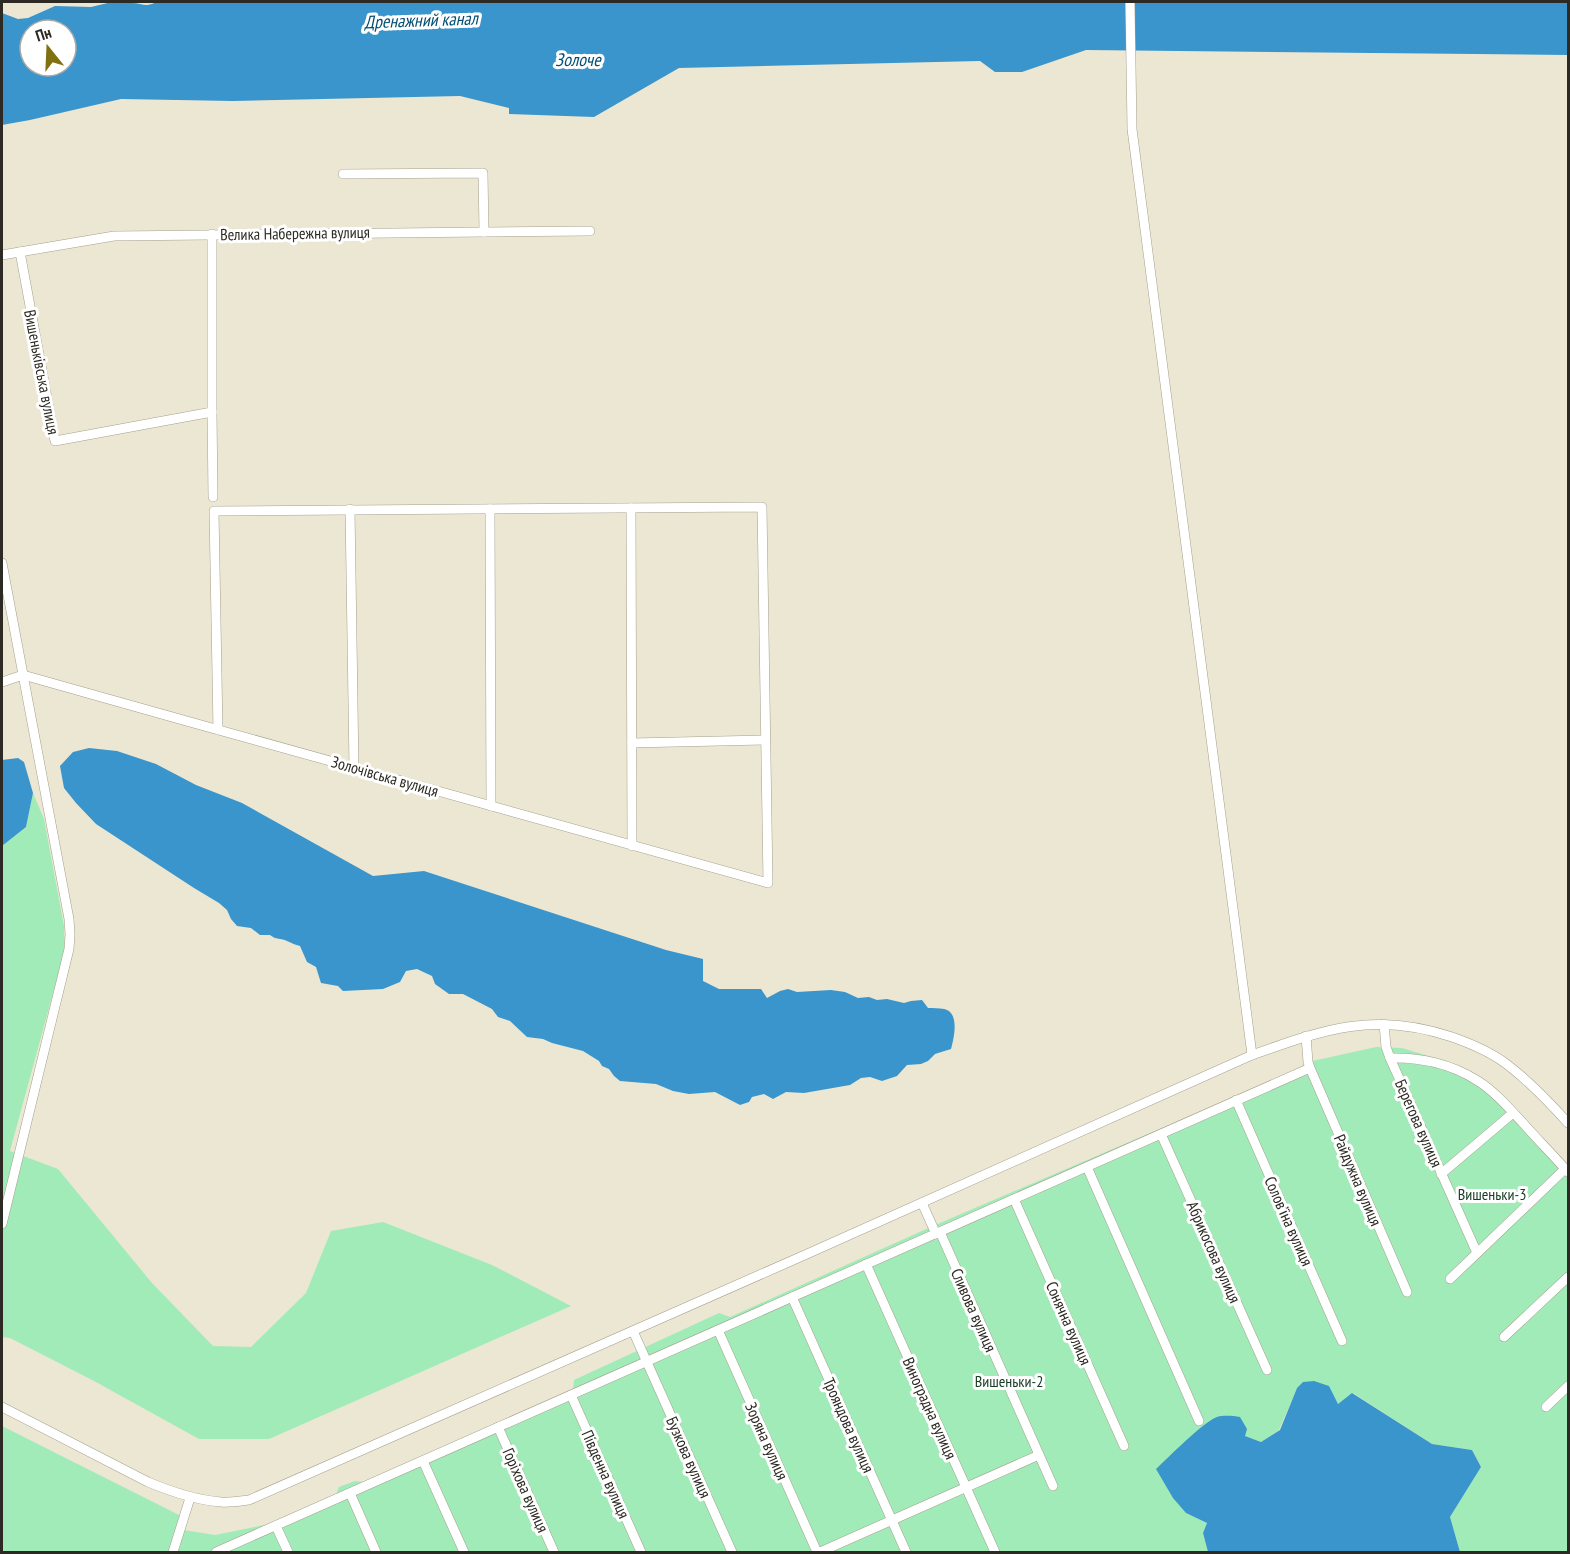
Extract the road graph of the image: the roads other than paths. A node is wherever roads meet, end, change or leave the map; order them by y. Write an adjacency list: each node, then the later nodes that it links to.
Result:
1 (1130, 2): 24 (street)
2 (343, 174): 4 (street)
3 (590, 231): 4 (street, Велика Набережна вулиця)
4 (484, 232): 5 (street, Велика Набережна вулиця)
5 (212, 234): 6 (street, Велика Набережна вулиця); 8 (street)
6 (20, 252): 7 (street, Велика Набережна вулиця); 8 (street, Вишеньківська вулиця)
7 (2, 255)
8 (212, 412): 9 (street)
9 (213, 498)
10 (631, 508): 11 (street); 17 (street); 18 (street)
11 (490, 509): 12 (street); 20 (street)
12 (350, 510): 16 (street); 19 (street)
13 (2, 563): 14 (street)
14 (23, 675): 15 (street); 16 (street, Золочівська вулиця); 36 (street)
15 (2, 682)
16 (218, 730): 19 (street, Золочівська вулиця)
17 (765, 740): 18 (street); 21 (street, Золочівська вулиця)
18 (632, 743): 21 (street)
19 (354, 768): 20 (street, Золочівська вулиця)
20 (491, 806): 21 (street, Золочівська вулиця)
21 (632, 846)
22 (1384, 1024): 23 (street); 25 (street, Берегова вулиця); 29 (street)
23 (1306, 1036): 24 (street); 26 (street, Райдужна вулиця)
24 (1252, 1055): 35 (street)
25 (1390, 1058): 28 (street); 33 (street, Берегова вулиця)
26 (1310, 1068): 27 (street); 42 (street, Райдужна вулиця)
27 (1236, 1101): 30 (street); 47 (street, Соловʼїна вулиця)
28 (1513, 1113): 32 (street); 33 (street)
29 (1569, 1123)
30 (1161, 1134): 31 (street); 49 (street, Абрикосова вулиця)
31 (1087, 1167): 34 (street); 54 (street)
32 (1567, 1171): 38 (street)
33 (1441, 1174): 38 (street, Берегова вулиця)
34 (1014, 1199): 37 (street); 56 (street, Сонячна вулиця)
35 (922, 1203): 37 (street, Сливова вулиця); 45 (street)
36 (2, 1224)
37 (938, 1233): 39 (street); 57 (street, Сливова вулиця)
38 (1477, 1253): 41 (street)
39 (866, 1264): 43 (street); 60 (street, Виноградна вулиця)
40 (1569, 1277): 46 (street)
41 (1450, 1279)
42 (1407, 1292)
43 (792, 1297): 44 (street); 63 (street, Трояндова вулиця)
44 (718, 1330): 48 (street); 73 (street, Зоряна вулиця)
45 (633, 1331): 48 (street, Бузкова вулиця); 62 (street)
46 (1504, 1337)
47 (1342, 1341)
48 (647, 1362): 51 (street); 72 (street, Бузкова вулиця)
49 (1267, 1370)
50 (1569, 1386): 53 (street)
51 (571, 1395): 55 (street); 71 (street, Південна вулиця)
52 (2, 1407): 62 (street)
53 (1546, 1407)
54 (1199, 1420)
55 (498, 1427): 58 (street); 70 (street, Горіхова вулиця)
56 (1124, 1446)
57 (1039, 1455): 59 (street, Сливова вулиця); 60 (street)
58 (423, 1461): 61 (street); 69 (street)
59 (1053, 1486)
60 (966, 1488): 63 (street); 75 (street, Виноградна вулиця)
61 (350, 1493): 64 (street); 68 (street)
62 (190, 1498): 65 (street)
63 (892, 1521): 73 (street); 74 (street, Трояндова вулиця)
64 (276, 1526): 66 (street); 67 (street)
65 (173, 1552)
66 (216, 1552)
67 (288, 1552)
68 (376, 1552)
69 (464, 1552)
70 (554, 1552)
71 (641, 1552)
72 (732, 1552)
73 (818, 1552)
74 (906, 1552)
75 (994, 1552)

